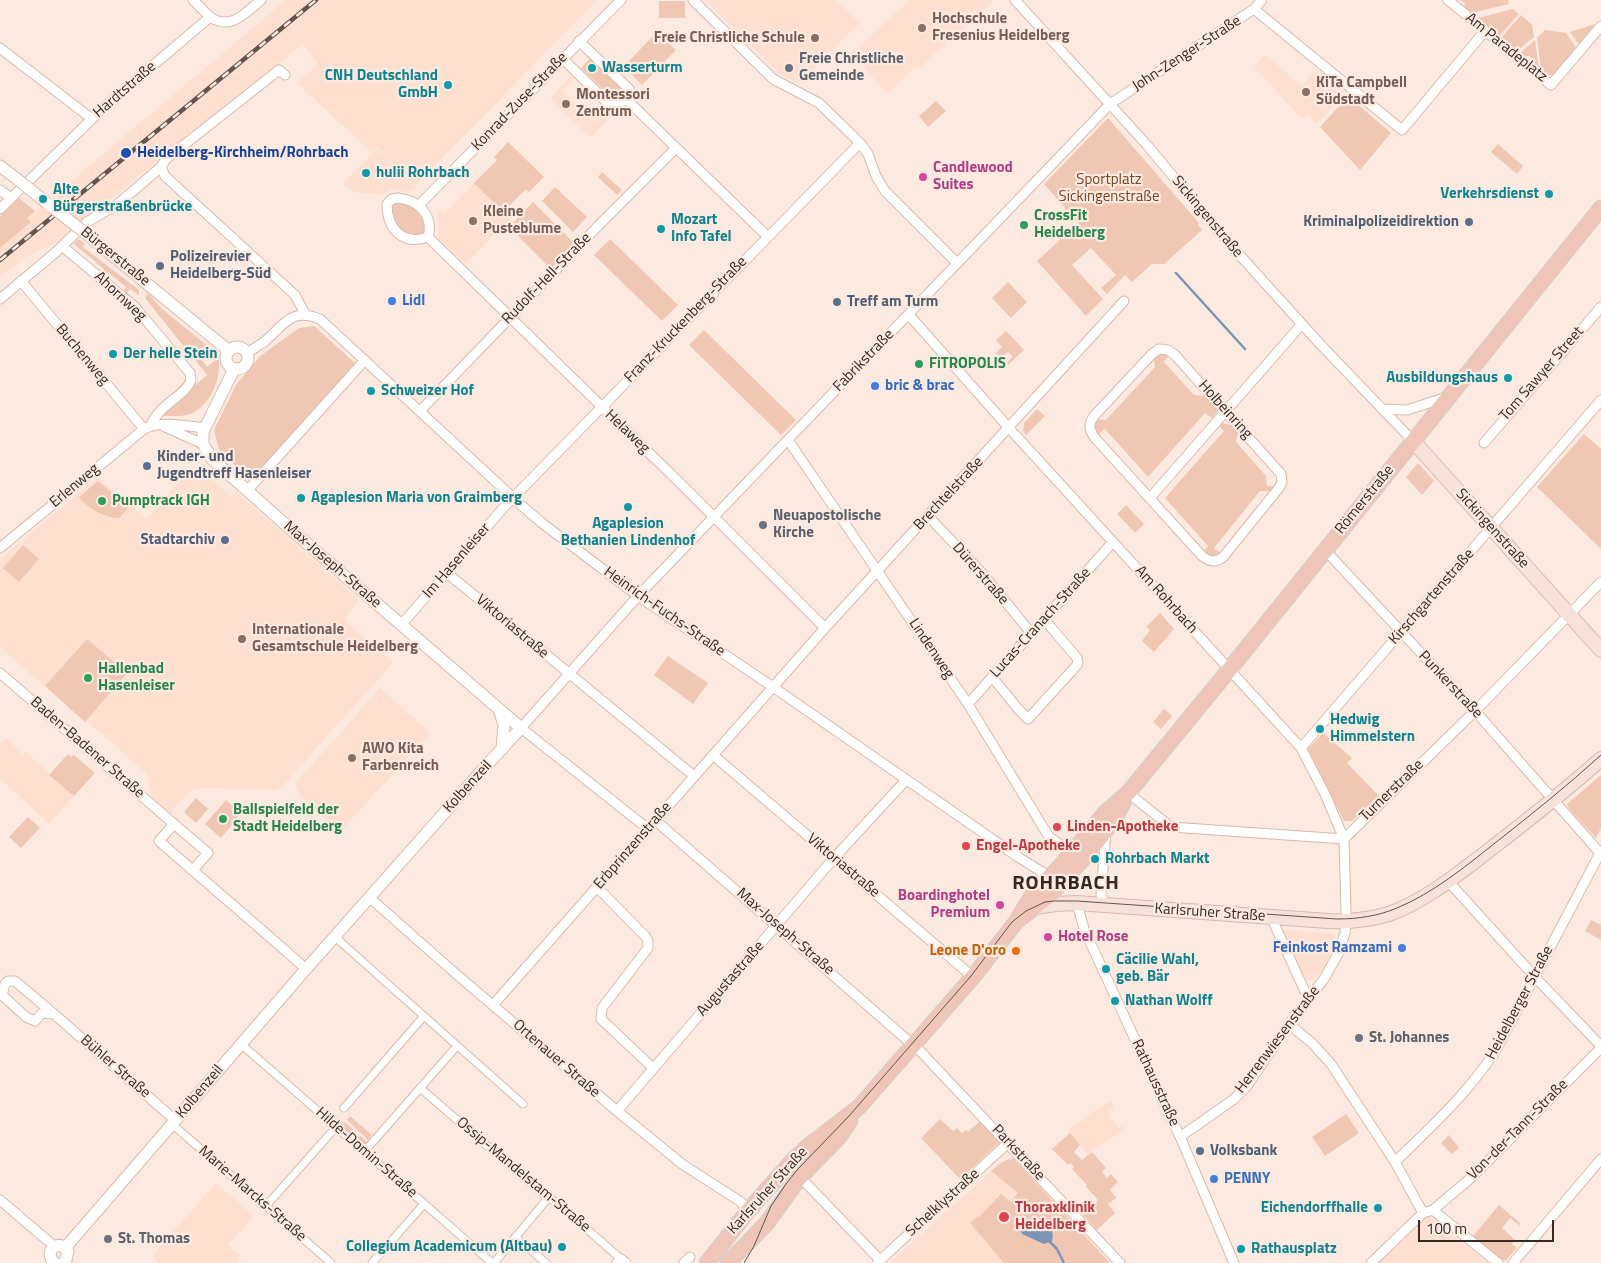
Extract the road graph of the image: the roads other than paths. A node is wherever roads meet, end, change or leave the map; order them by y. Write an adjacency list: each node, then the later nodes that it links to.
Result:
1 (193, 0): 9 (street)
2 (261, 0): 9 (street)
3 (621, 0): 12 (street, Konrad-Zuse-Straße)
4 (694, 0): 19 (street)
5 (1015, 0): 17 (street, Sickingenstraße)
6 (1262, 0): 8 (street, John-Zenger-Straße)
7 (1448, 0): 11 (street, Am Paradeplatz)
8 (1254, 9): 11 (street); 17 (street, John-Zenger-Straße)
9 (210, 18): 18 (street, Hardtstraße)
10 (1601, 26): 11 (street, Am Paradeplatz)
11 (1485, 31)
12 (580, 41): 14 (street, Konrad-Zuse-Straße); 16 (street)
13 (0, 48): 18 (street)
14 (562, 58): 16 (street); 25 (street, Konrad-Zuse-Straße)
15 (285, 75): 22 (street)
16 (626, 99): 20 (street)
17 (1110, 104): 31 (street, Fabrikstraße); 39 (street, Sickingenstraße)
18 (92, 119): 24 (street, Hardtstraße)
19 (860, 143): 29 (street, Franz-Kruckenberg-Straße); 31 (street)
20 (676, 148): 29 (street); 38 (street, Rudolf-Hell-Straße)
21 (0, 166): 40 (street, Bürgerstraße, bridge)
22 (161, 167): 30 (street); 36 (street)
23 (0, 190): 24 (street)
24 (11, 198): 27 (street, Hardtstraße)
25 (419, 205): 28 (street); 28 (street)
26 (1601, 208): 45 (main road, Römerstraße)
27 (0, 209)
28 (428, 237): 38 (street, Helaweg)
29 (768, 237): 47 (street, Franz-Kruckenberg-Straße)
30 (62, 246): 32 (street); 44 (street, Ahornweg)
31 (957, 263): 37 (street, Fabrikstraße)
32 (21, 281): 33 (street); 52 (street, Buchenweg)
33 (0, 299)
34 (1124, 301): 54 (street, Brechtelstraße)
35 (1601, 306): 57 (street, Tom Sawyer Street)
36 (305, 314): 41 (street); 42 (street, Heinrich-Fuchs-Straße)
37 (909, 314): 54 (street, Am Rohrbach); 55 (street, Fabrikstraße)
38 (511, 317): 47 (street, Helaweg); 49 (street, Rudolf-Hell-Straße)
39 (1302, 324): 48 (street, Sickingenstraße); 50 (street)
40 (228, 351): 41 (street); 43 (street)
41 (247, 353): 43 (street)
42 (365, 360): 49 (street, Heinrich-Fuchs-Straße); 59 (street)
43 (234, 369): 53 (street)
44 (191, 376): 52 (street, Erlenweg)
45 (1448, 397): 48 (street); 56 (main road, Römerstraße)
46 (1601, 400): 64 (street, Kirschgartenstraße)
47 (601, 407): 60 (street, Franz-Kruckenberg-Straße); 63 (street, Helaweg)
48 (1382, 409): 56 (street, Sickingenstraße)
49 (420, 411): 60 (street, Heinrich-Fuchs-Straße)
50 (1225, 411): 61 (street); 61 (street, Holbeinring); 61 (street, Holbeinring)
51 (162, 425): 52 (street); 53 (street); 58 (street)
52 (147, 427): 66 (street, Erlenweg)
53 (204, 428): 58 (street)
54 (1010, 428): 62 (street, Brechtelstraße); 65 (street, Am Rohrbach)
55 (788, 440): 63 (street, Fabrikstraße); 68 (street, Lindenweg)
56 (1413, 441): 64 (main road, Sickingenstraße); 67 (main road, Römerstraße)
57 (1484, 442)
58 (203, 444): 59 (street, Max-Joseph-Straße)
59 (247, 491): 74 (street, Max-Joseph-Straße)
60 (513, 498): 69 (street, Im Hasenleiser); 71 (street, Heinrich-Fuchs-Straße)
61 (1150, 498)
62 (928, 516): 68 (street, Brechtelstraße); 76 (street, Dürerstraße)
63 (714, 517): 71 (street, Fabrikstraße); 75 (street, Helaweg)
64 (1490, 528): 72 (main road, Sickingenstraße); 77 (street, Kirschgartenstraße)
65 (1113, 542): 73 (street, Lucas-Cranach-Straße); 79 (street, Am Rohrbach)
66 (0, 548)
67 (1325, 550): 77 (street, Punkerstraße); 79 (main road, Römerstraße)
68 (878, 571): 75 (street, Brechtelstraße); 84 (street, Lindenweg)
69 (447, 573): 74 (street, Im Hasenleiser); 81 (street, Viktoriastraße)
70 (1601, 582): 72 (street, Turnerstraße)
71 (638, 596): 81 (street, Kolbenzeil); 83 (street, Heinrich-Fuchs-Straße)
72 (1569, 616): 78 (main road, Sickingenstraße); 86 (street, Turnerstraße)
73 (1044, 619): 76 (street, Lucas-Cranach-Straße); 82 (street)
74 (401, 625): 85 (street, Max-Joseph-Straße)
75 (825, 628): 83 (street, Brechtelstraße)
76 (1031, 633): 82 (street, Lucas-Cranach-Straße)
77 (1400, 633): 86 (street, Punkerstraße); 88 (street, Kirschgartenstraße)
78 (1601, 650)
79 (1229, 670): 88 (street, Am Rohrbach); 94 (main road, Römerstraße)
80 (0, 673): 97 (street, Baden-Badener Straße)
81 (569, 675): 87 (street, Kolbenzeil); 92 (street, Viktoriastraße)
82 (992, 677): 84 (street, Lucas-Cranach-Straße)
83 (773, 687): 90 (street, Erbprinzenstraße); 93 (street, Heinrich-Fuchs-Straße)
84 (968, 704): 101 (street, Lindenweg)
85 (498, 708): 87 (street, Max-Joseph-Straße); 89 (street, Kolbenzeil)
86 (1475, 711): 95 (street, Punkerstraße); 100 (street, Turnerstraße)
87 (521, 728): 89 (street, Kolbenzeil); 98 (street, Max-Joseph-Straße)
88 (1302, 748): 100 (street, Am Rohrbach)
89 (502, 749): 108 (street, Kolbenzeil)
90 (713, 755): 92 (street, Erbprinzenstraße); 103 (street, Viktoriastraße)
91 (1601, 759): 95 (main road, Karlsruher Straße)
92 (694, 776): 96 (street, Erbprinzenstraße)
93 (906, 780): 103 (street, Augustastraße); 105 (street, Heinrich-Fuchs-Straße)
94 (1128, 793): 99 (main road, Römerstraße); 100 (street); 101 (main road, Römerstraße)
95 (1554, 801): 102 (street, Punkerstraße); 106 (main road, Karlsruher Straße)
96 (655, 820): 98 (street, Erbprinzenstraße); 115 (street, Max-Joseph-Straße)
97 (174, 824): 104 (street); 104 (street, Baden-Badener Straße)
98 (648, 828): 107 (street, Erbprinzenstraße)
99 (1106, 830): 110 (street); 111 (main road, Römerstraße)
100 (1344, 839): 114 (street, Am Rohrbach)
101 (1076, 847): 105 (main road, Römerstraße)
102 (1601, 853): 118 (street, Heidelberger Straße)
103 (834, 858): 115 (street, Augustastraße); 119 (street, Viktoriastraße)
104 (193, 870): 117 (street)
105 (1050, 877): 113 (main road, Römerstraße)
106 (1448, 881): 114 (main road, Karlsruher Straße); 118 (street)
107 (598, 887): 121 (street, Erbprinzenstraße); 129 (street)
108 (370, 898): 116 (street, Kolbenzeil); 121 (street, Ortenauer Straße)
109 (1077, 903): 110 (main road, Karlsruher Straße); 111 (main road, Karlsruher Straße); 137 (street, Rathausstraße)
110 (1108, 905): 112 (main road, Karlsruher Straße)
111 (1036, 907): 113 (main road, Karlsruher Straße)
112 (1271, 917): 114 (main road, Karlsruher Straße); 120 (street)
113 (1016, 922): 119 (main road, Karlsruher Straße)
114 (1346, 922): 120 (street, Herrenwiesenstraße)
115 (777, 926): 126 (street, Max-Joseph-Straße); 129 (street, Augustastraße)
116 (334, 937): 117 (street, Kolbenzeil); 123 (street)
117 (306, 969): 125 (street, Kolbenzeil)
118 (1534, 976): 128 (street); 141 (street, Heidelberger Straße)
119 (973, 977): 126 (main road, Karlsruher Straße)
120 (1308, 998): 124 (street, Herrenwiesenstraße)
121 (493, 1005): 134 (street, Ortenauer Straße)
122 (54, 1014): 122 (street, Bühler Straße); 135 (street, Bühler Straße)
123 (424, 1016): 127 (street); 133 (street, Hilde-Domin-Straße)
124 (1289, 1024): 137 (street, Herrenwiesenstraße); 141 (street)
125 (241, 1044): 135 (street, Kolbenzeil); 136 (street, Hilde-Domin-Straße)
126 (914, 1045): 132 (main road, Karlsruher Straße); 138 (street, Parkstraße)
127 (457, 1046): 130 (street); 131 (street)
128 (1601, 1047): 147 (street, Von-der-Tann-Straße)
129 (653, 1068): 134 (street, Augustastraße)
130 (420, 1088): 139 (street); 143 (street, Ossip-Mandelstam-Straße)
131 (523, 1104)
132 (859, 1107): 142 (main road, Karlsruher Straße); 148 (main road, Karlsruher Straße)
133 (344, 1108)
134 (617, 1111): 148 (street, Ortenauer Straße)
135 (174, 1122): 146 (street, Marie-Marcks-Straße); 151 (street, Kolbenzeil)
136 (336, 1127): 139 (street, Hilde-Domin-Straße); 146 (street)
137 (1180, 1137): 162 (street, Rathausstraße)
138 (1008, 1143): 153 (street, Schelklystraße); 161 (street, Parkstraße)
139 (364, 1152): 145 (street, Hilde-Domin-Straße)
140 (1601, 1160): 165 (street)
141 (1395, 1162): 149 (street)
142 (800, 1177): 152 (main road, Karlsruher Straße); 153 (street)
143 (548, 1198): 150 (street); 155 (street, Ossip-Mandelstam-Straße)
144 (0, 1200): 151 (street)
145 (424, 1204): 157 (street); 158 (street, Hilde-Domin-Straße)
146 (266, 1206): 156 (street, Marie-Marcks-Straße)
147 (1433, 1210): 149 (street); 164 (street)
148 (748, 1211): 152 (main road); 160 (main road, Karlsruher Straße)
149 (1423, 1213): 163 (street)
150 (516, 1237): 158 (street); 159 (street)
151 (60, 1247): 154 (street); 154 (street)
152 (730, 1260)
153 (879, 1261)
154 (60, 1262)
155 (622, 1262)
156 (331, 1263)
157 (372, 1263)
158 (493, 1263)
159 (546, 1263)
160 (707, 1263)
161 (1120, 1263)
162 (1234, 1263)
163 (1372, 1263)
164 (1498, 1263)
165 (1513, 1263)

